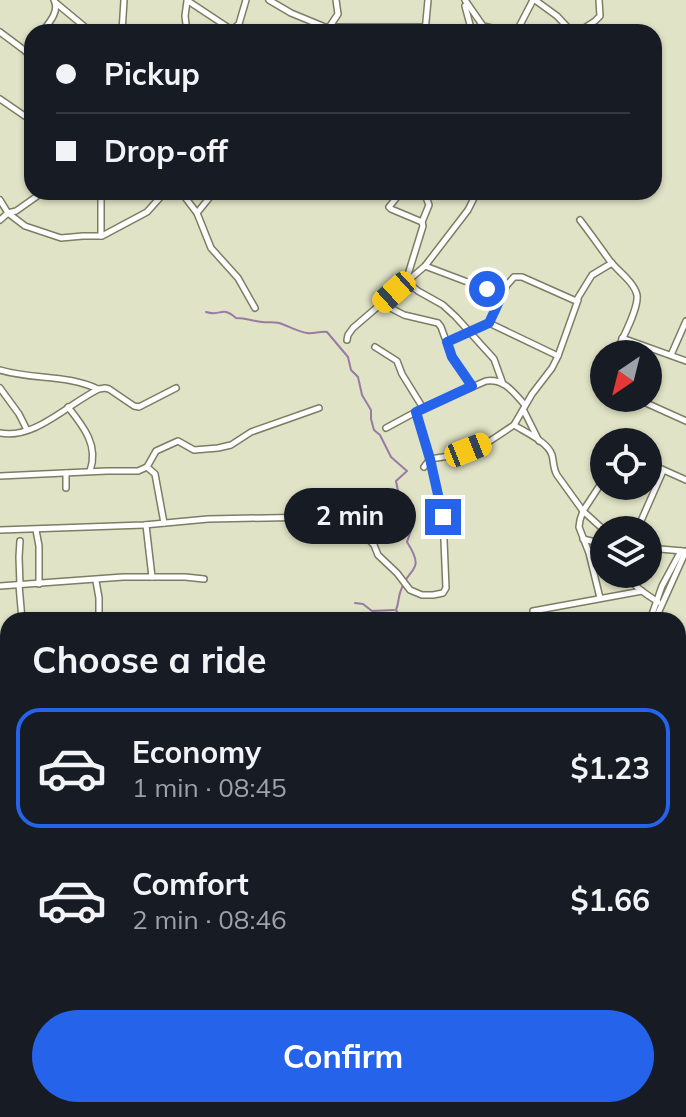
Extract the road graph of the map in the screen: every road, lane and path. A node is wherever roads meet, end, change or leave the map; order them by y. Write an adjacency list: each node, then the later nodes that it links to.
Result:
1 (66, 0): 11 (street)
2 (124, 0): 14 (street)
3 (188, 0): 15 (street); 16 (street)
4 (246, 0): 17 (street)
5 (269, 0): 18 (street)
6 (336, 0): 19 (street)
7 (428, 0): 20 (street)
8 (464, 0): 21 (street); 22 (street)
9 (534, 0): 23 (street); 24 (street)
10 (599, 0): 25 (street)
11 (57, 3): 12 (street); 13 (street)
12 (48, 24)
13 (82, 24)
14 (122, 24)
15 (186, 24)
16 (223, 24)
17 (239, 24)
18 (316, 24)
19 (331, 24)
20 (426, 24)
21 (470, 24)
22 (482, 24)
23 (521, 24)
24 (566, 24)
25 (590, 24)
26 (0, 32): 27 (street)
27 (24, 50)
28 (0, 99): 29 (street)
29 (24, 116)
30 (0, 200): 39 (street)
31 (32, 200): 39 (street)
32 (101, 200): 44 (street)
33 (158, 200): 44 (street)
34 (187, 200): 40 (street)
35 (208, 200): 40 (street)
36 (394, 200): 43 (street)
37 (427, 200): 43 (street)
38 (473, 200): 46 (street)
39 (8, 213): 41 (street); 44 (street)
40 (197, 213): 51 (street)
41 (0, 220)
42 (580, 220): 45 (street)
43 (422, 222): 47 (street)
44 (101, 236)
45 (612, 263): 49 (street); 55 (street)
46 (425, 266): 47 (street); 48 (street)
47 (406, 281): 50 (street); 54 (street)
48 (502, 295): 49 (street); 53 (street)
49 (578, 300): 60 (street)
50 (381, 303): 56 (street); 57 (street)
51 (255, 308)
52 (686, 321): 59 (street)
53 (489, 323): 54 (street); 60 (street)
54 (469, 331): 57 (street); 63 (street)
55 (622, 338): 59 (street)
56 (347, 340)
57 (447, 342): 64 (street)
58 (375, 347): 70 (street)
59 (671, 355): 61 (street)
60 (558, 356): 71 (street)
61 (686, 361)
62 (0, 370): 67 (street)
63 (503, 384): 64 (street); 71 (street)
64 (472, 386): 70 (street)
65 (0, 388): 77 (street)
66 (176, 388): 67 (street)
67 (99, 389): 68 (street)
68 (68, 407): 77 (street); 83 (street)
69 (319, 408): 81 (street)
70 (423, 408): 73 (street)
71 (524, 408): 75 (street); 79 (street)
72 (662, 410): 74 (street)
73 (416, 412): 76 (street); 80 (street)
74 (686, 421)
75 (514, 425): 79 (street); 80 (street)
76 (386, 428)
77 (27, 430): 78 (street)
78 (0, 433)
79 (540, 442): 90 (street)
80 (430, 459): 82 (street); 93 (street)
81 (147, 467): 83 (street); 93 (street)
82 (424, 467)
83 (90, 471): 85 (street)
84 (663, 471): 87 (street); 91 (street)
85 (66, 473): 86 (street); 88 (street)
86 (0, 476)
87 (686, 480)
88 (66, 488)
89 (590, 500): 90 (street)
90 (583, 511): 92 (street); 97 (street)
91 (643, 516)
92 (590, 517)
93 (164, 523): 94 (street)
94 (146, 525): 96 (street); 102 (street)
95 (0, 530): 96 (street)
96 (36, 530): 105 (street)
97 (583, 539): 99 (street); 110 (street)
98 (20, 541): 106 (street)
99 (590, 541)
100 (662, 549): 101 (street)
101 (685, 551): 111 (street)
102 (152, 577): 103 (street); 104 (street)
103 (204, 579)
104 (96, 581): 105 (street); 114 (street)
105 (39, 584): 106 (street)
106 (19, 585): 107 (street); 113 (street)
107 (0, 586)
108 (639, 588): 109 (street)
109 (642, 591): 110 (street); 111 (street)
110 (600, 598): 112 (street)
111 (659, 602): 115 (street)
112 (533, 611)
113 (21, 612)
114 (99, 612)
115 (656, 612)

